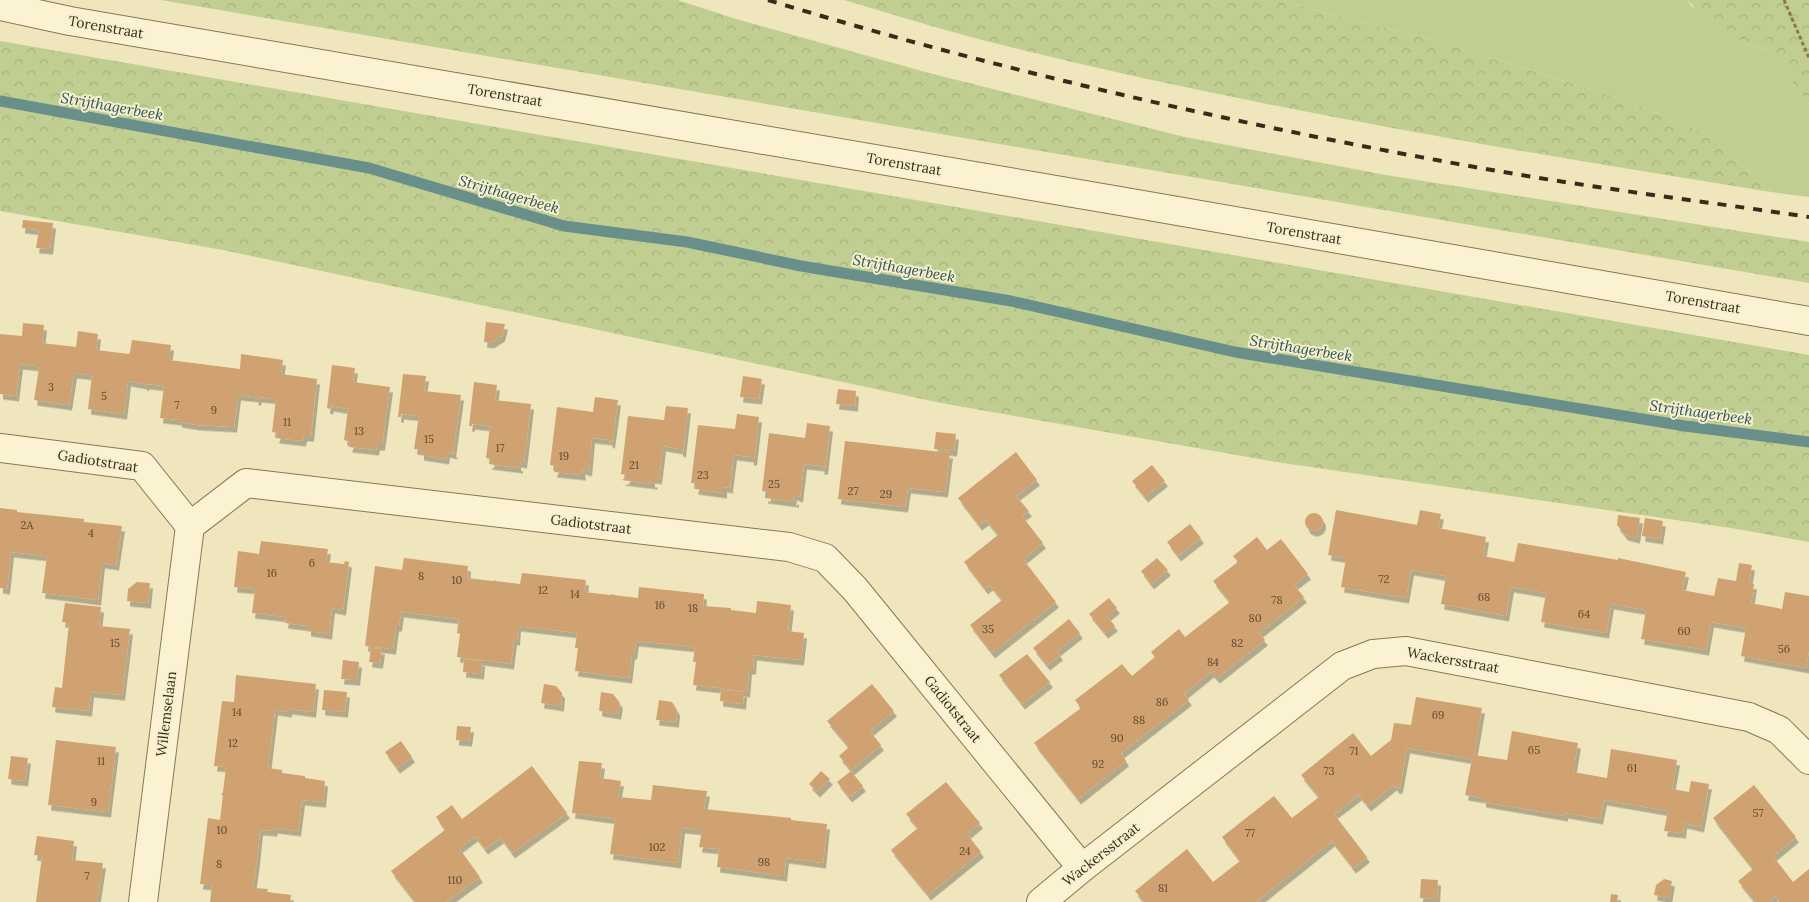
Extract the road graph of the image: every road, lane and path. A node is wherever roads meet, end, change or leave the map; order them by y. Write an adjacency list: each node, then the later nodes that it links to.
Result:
1 (1784, 0): 3 (path)
2 (0, 6): 4 (street, Torenstraat)
3 (1809, 58)
4 (1809, 321)
5 (0, 448): 6 (street, Gadiotstraat)
6 (190, 526): 8 (street, Gadiotstraat); 9 (street, Willemselaan)
7 (1809, 760): 8 (street, Wackersstraat)
8 (1082, 868): 10 (street, Wackersstraat)
9 (143, 902)
10 (1041, 902)

